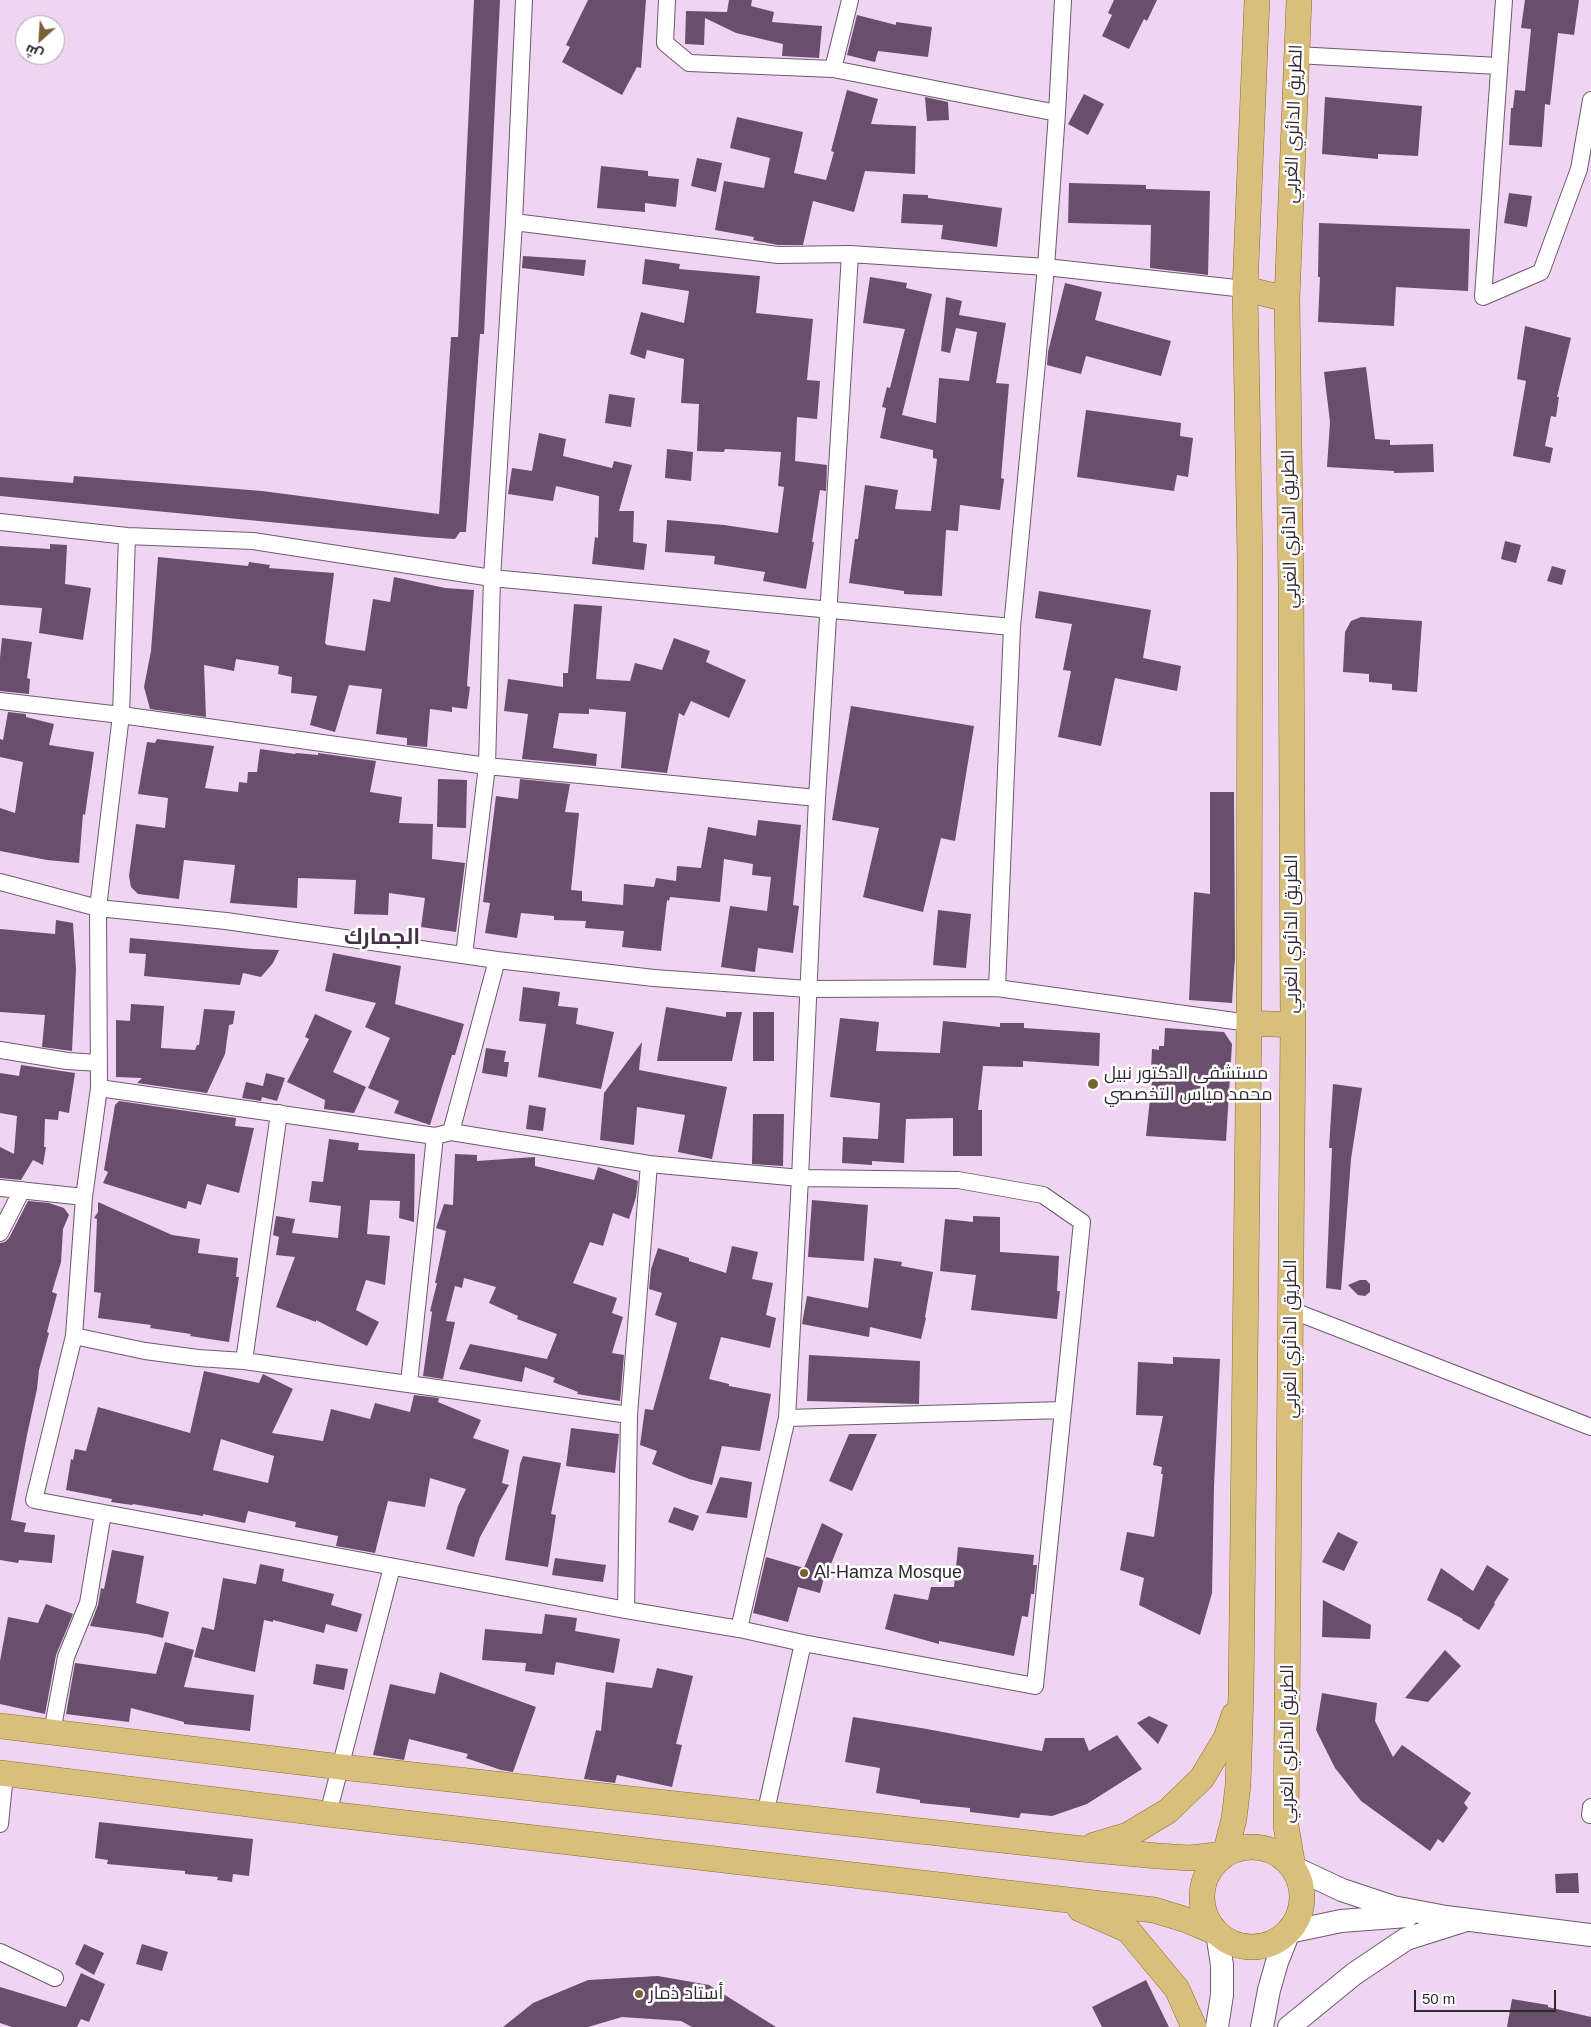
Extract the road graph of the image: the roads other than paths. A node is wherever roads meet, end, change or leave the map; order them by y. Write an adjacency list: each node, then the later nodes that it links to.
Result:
1 (524, 0): 13 (street)
2 (667, 0): 10 (street)
3 (850, 0): 10 (street)
4 (1063, 0): 12 (street)
5 (1257, 0): 16 (main road)
6 (1299, 0): 8 (main road, الطريق الدائري الغربي)
7 (1504, 0): 9 (street)
8 (1296, 55): 9 (street); 17 (main road, الطريق الدائري الغربي)
9 (1498, 66): 11 (street)
10 (833, 69): 12 (street)
11 (1591, 100)
12 (1058, 113): 15 (street)
13 (514, 222): 14 (street); 20 (street)
14 (850, 254): 15 (street); 21 (street)
15 (1046, 267): 16 (street); 22 (street)
16 (1245, 289): 17 (main road); 33 (main road)
17 (1287, 299): 34 (main road, الطريق الدائري الغربي)
18 (0, 522): 19 (street)
19 (128, 536): 20 (street); 24 (street)
20 (492, 578): 21 (street); 25 (street)
21 (828, 611): 22 (street); 26 (street)
22 (1012, 627): 31 (street)
23 (0, 701): 24 (street)
24 (121, 715): 25 (street); 28 (street)
25 (486, 766): 26 (street); 29 (street)
26 (817, 798): 32 (street)
27 (0, 882): 28 (street)
28 (98, 908): 29 (street); 36 (street)
29 (464, 955): 30 (street)
30 (497, 960): 32 (street); 39 (street)
31 (997, 988): 32 (street); 33 (street)
32 (808, 989): 41 (street)
33 (1249, 1023): 34 (main road); 59 (main road)
34 (1293, 1025): 46 (main road, الطريق الدائري الغربي)
35 (0, 1050): 36 (street)
36 (99, 1063): 37 (street)
37 (99, 1088): 38 (street); 44 (street)
38 (279, 1113): 39 (street); 48 (street)
39 (443, 1134): 40 (street); 49 (street)
40 (649, 1164): 41 (street); 51 (street)
41 (800, 1178): 50 (street); 52 (street)
42 (0, 1188): 43 (street)
43 (22, 1190): 44 (street); 45 (street)
44 (84, 1197): 47 (street)
45 (0, 1234)
46 (1291, 1310): 53 (street); 69 (main road, الطريق الدائري الغربي)
47 (74, 1336): 48 (street); 54 (street)
48 (244, 1361): 49 (street)
49 (409, 1383): 51 (street)
50 (1063, 1410): 52 (street); 58 (street)
51 (629, 1415): 56 (street)
52 (787, 1418): 57 (street)
53 (1591, 1427)
54 (103, 1513): 55 (street); 61 (street)
55 (392, 1567): 56 (street); 62 (street)
56 (626, 1610): 57 (street)
57 (739, 1629): 58 (street)
58 (803, 1643): 65 (street)
59 (1240, 1694): 67 (main road); 68 (main road)
60 (0, 1726): 61 (main road)
61 (52, 1732): 62 (main road)
62 (341, 1768): 64 (street); 65 (main road)
63 (2, 1773): 64 (main road); 66 (street)
64 (328, 1814): 70 (main road)
65 (765, 1815): 67 (main road)
66 (0, 1824)
67 (1083, 1849): 68 (main road)
68 (1225, 1854): 69 (main road); 73 (main road)
69 (1293, 1867): 71 (main road); 72 (main road)
70 (1055, 1898): 73 (main road); 77 (main road)
71 (1456, 1918): 72 (main road); 74 (main road); 80 (main road)
72 (1289, 1932): 73 (main road); 79 (main road)
73 (1217, 1933): 78 (main road)
74 (1591, 1935)
75 (0, 1952): 76 (street)
76 (55, 1978)
77 (1194, 2027)
78 (1217, 2027)
79 (1262, 2027)
80 (1289, 2027)

